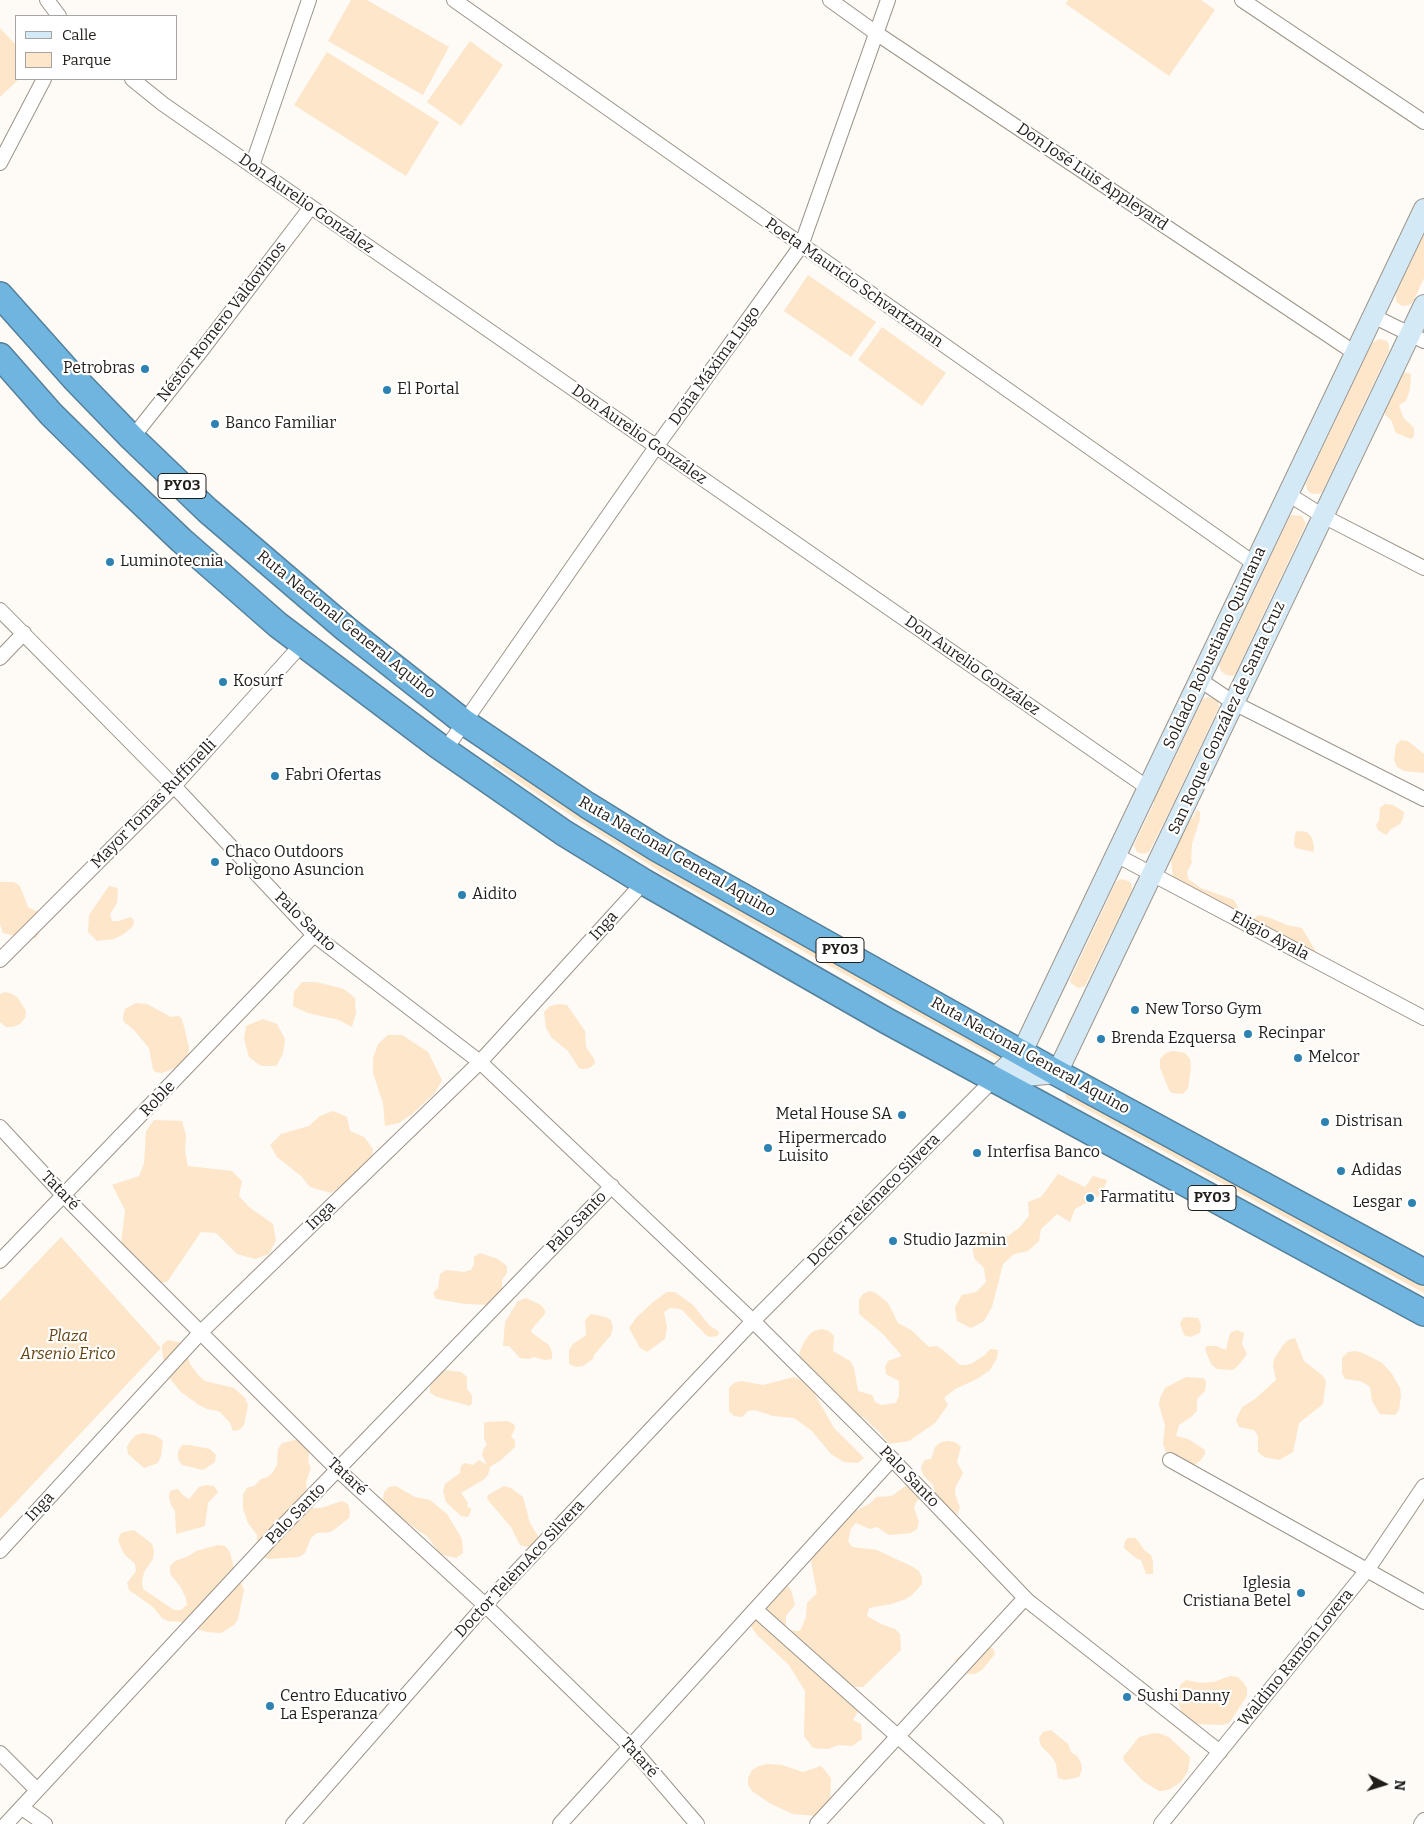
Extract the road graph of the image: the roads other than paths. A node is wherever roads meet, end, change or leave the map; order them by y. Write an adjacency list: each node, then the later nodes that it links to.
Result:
1 (47, 0): 7 (street)
2 (309, 0): 13 (street)
3 (454, 0): 16 (street, Poeta Mauricio Schvartzman)
4 (830, 0): 8 (street, Don José Luis Appleyard)
5 (888, 0): 8 (street, Doña Máxima Lugo)
6 (1242, 0): 11 (street)
7 (58, 15)
8 (876, 33): 16 (street, Doña Máxima Lugo); 21 (street, Don José Luis Appleyard)
9 (43, 80): 12 (street)
10 (133, 80): 13 (street, Don Aurelio González)
11 (1424, 122)
12 (0, 163)
13 (252, 166): 14 (street, Don Aurelio González)
14 (311, 207): 23 (street, Néstor Romero Valdovinos); 24 (street, Don Aurelio González)
15 (1424, 209): 19 (street, Soldado Robustiano Quintana)
16 (801, 246): 24 (street, Doña Máxima Lugo); 27 (street, Poeta Mauricio Schvartzman)
17 (0, 295): 23 (highway, Ruta Nacional General Aquino / PY03)
18 (1424, 305): 20 (street, San Roque González de Santa Cruz)
19 (1373, 316): 20 (street); 21 (street, Soldado Robustiano Quintana)
20 (1417, 338): 26 (street, San Roque González de Santa Cruz)
21 (1355, 353): 25 (street, Soldado Robustiano Quintana)
22 (0, 356): 31 (highway, PY03)
23 (132, 438): 35 (highway, Ruta Nacional General Aquino / PY03)
24 (656, 447): 35 (street, Doña Máxima Lugo); 38 (street, Don Aurelio González)
25 (1288, 494): 26 (street); 27 (street, Soldado Robustiano Quintana)
26 (1323, 516): 28 (street); 34 (street, San Roque González de Santa Cruz)
27 (1255, 564): 33 (street, Soldado Robustiano Quintana)
28 (1424, 568)
29 (0, 610): 30 (street, Palo Santo)
30 (24, 633): 32 (street); 37 (street, Palo Santo)
31 (303, 644): 36 (highway, PY03); 37 (street, Mayor Tomas Ruffinelli)
32 (0, 658)
33 (1200, 680): 34 (street); 38 (street, Soldado Robustiano Quintana)
34 (1234, 703): 39 (street); 41 (street, San Roque González de Santa Cruz)
35 (464, 722): 36 (street, Doña Máxima Lugo); 46 (highway, Ruta Nacional General Aquino / PY03)
36 (445, 750): 42 (highway, PY03)
37 (174, 786): 43 (street, Palo Santo); 44 (street, Mayor Tomas Ruffinelli)
38 (1148, 788): 40 (street, Soldado Robustiano Quintana)
39 (1424, 799)
40 (1116, 855): 41 (street, Eligio Ayala); 46 (street, Soldado Robustiano Quintana)
41 (1152, 874): 45 (street, Eligio Ayala); 48 (street, San Roque González de Santa Cruz)
42 (644, 882): 47 (street, Inga); 49 (highway, PY03)
43 (314, 935): 47 (street, Palo Santo); 52 (street, Roble)
44 (0, 960)
45 (1424, 1018)
46 (1022, 1052): 48 (highway, Ruta Nacional General Aquino / PY03); 49 (street, Soldado Robustiano Quintana)
47 (480, 1062): 51 (street, Palo Santo); 57 (street, Inga)
48 (1057, 1073): 49 (street); 54 (highway, Ruta Nacional General Aquino / PY03)
49 (994, 1079): 55 (highway, PY03); 56 (street, Doctor Telémaco Silvera)
50 (0, 1127): 52 (street, Tataré)
51 (612, 1186): 56 (street, Palo Santo); 60 (street, Palo Santo)
52 (64, 1196): 53 (street, Roble); 57 (street, Tataré)
53 (0, 1261)
54 (1424, 1272)
55 (1424, 1313)
56 (754, 1321): 58 (street, Palo Santo); 66 (street, Doctor TelèmAco Silvera)
57 (201, 1332): 60 (street, Tataré); 62 (street, Inga)
58 (892, 1459): 64 (street, Palo Santo); 67 (street)
59 (1170, 1460): 63 (street)
60 (338, 1470): 66 (street, Tataré); 72 (street, Palo Santo)
61 (1424, 1486): 63 (street, Waldino Ramón Lovera)
62 (0, 1551)
63 (1368, 1569): 65 (street); 70 (street, Waldino Ramón Lovera)
64 (1025, 1598): 68 (street); 70 (street, Palo Santo)
65 (1424, 1602)
66 (485, 1604): 69 (street, Tataré); 77 (street, Doctor TelèmAco Silvera)
67 (756, 1610): 68 (street); 69 (street)
68 (899, 1737): 80 (street); 81 (street)
69 (631, 1747): 78 (street); 79 (street, Tataré)
70 (1220, 1752): 82 (street, Waldino Ramón Lovera)
71 (0, 1753): 72 (street)
72 (37, 1790): 73 (street, Palo Santo)
73 (22, 1808): 75 (street, Palo Santo); 76 (street)
74 (1424, 1820): 83 (street)
75 (6, 1824)
76 (44, 1824)
77 (293, 1824)
78 (560, 1824)
79 (696, 1824)
80 (817, 1824)
81 (996, 1824)
82 (1161, 1824)
83 (1421, 1824)

